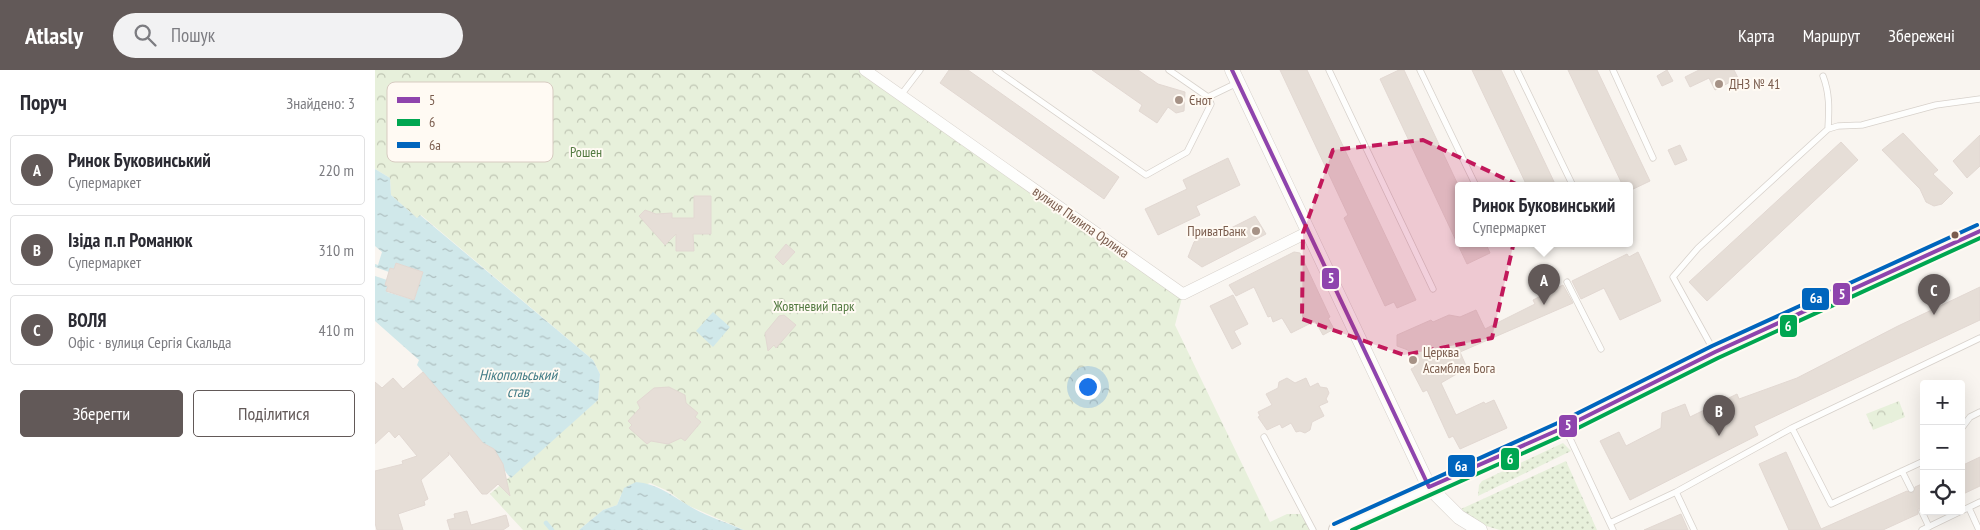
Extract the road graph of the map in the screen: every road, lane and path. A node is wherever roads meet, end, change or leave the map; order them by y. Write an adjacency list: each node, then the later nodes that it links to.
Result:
1 (865, 70): 11 (street, вулиця Пилипа Орлика)
2 (920, 70): 11 (lane)
3 (996, 70): 12 (lane)
4 (1169, 70): 12 (lane)
5 (1330, 70): 21 (lane)
6 (1420, 70): 16 (lane)
7 (1517, 70): 17 (lane)
8 (1613, 70): 15 (lane)
9 (1234, 76): 12 (lane); 18 (street)
10 (1823, 76): 14 (lane)
11 (901, 95): 18 (street, вулиця Пилипа Орлика)
12 (1208, 97)
13 (1980, 99): 14 (lane)
14 (1828, 129): 24 (lane)
15 (1653, 158)
16 (1473, 182)
17 (1571, 182)
18 (1308, 232): 32 (street)
19 (1980, 232): 24 (main road)
20 (1567, 282): 23 (lane)
21 (1433, 289)
22 (1980, 338): 28 (lane)
23 (1601, 349)
24 (1715, 352): 27 (main road)
25 (1980, 412): 26 (lane)
26 (1964, 425)
27 (1565, 427): 32 (main road); 38 (lane)
28 (1792, 428): 31 (lane); 34 (lane)
29 (1264, 437): 40 (lane)
30 (1920, 463): 31 (lane)
31 (1902, 471): 33 (lane)
32 (1429, 486): 41 (main road); 42 (street)
33 (1911, 489)
34 (1676, 492): 38 (lane); 44 (lane)
35 (1980, 502): 36 (lane)
36 (1969, 508): 39 (lane); 46 (lane)
37 (1923, 515): 39 (lane)
38 (1610, 522): 43 (lane)
39 (1929, 527): 45 (lane)
40 (1313, 530)
41 (1337, 530)
42 (1480, 530)
43 (1613, 530)
44 (1694, 530)
45 (1922, 530)
46 (1979, 530)

